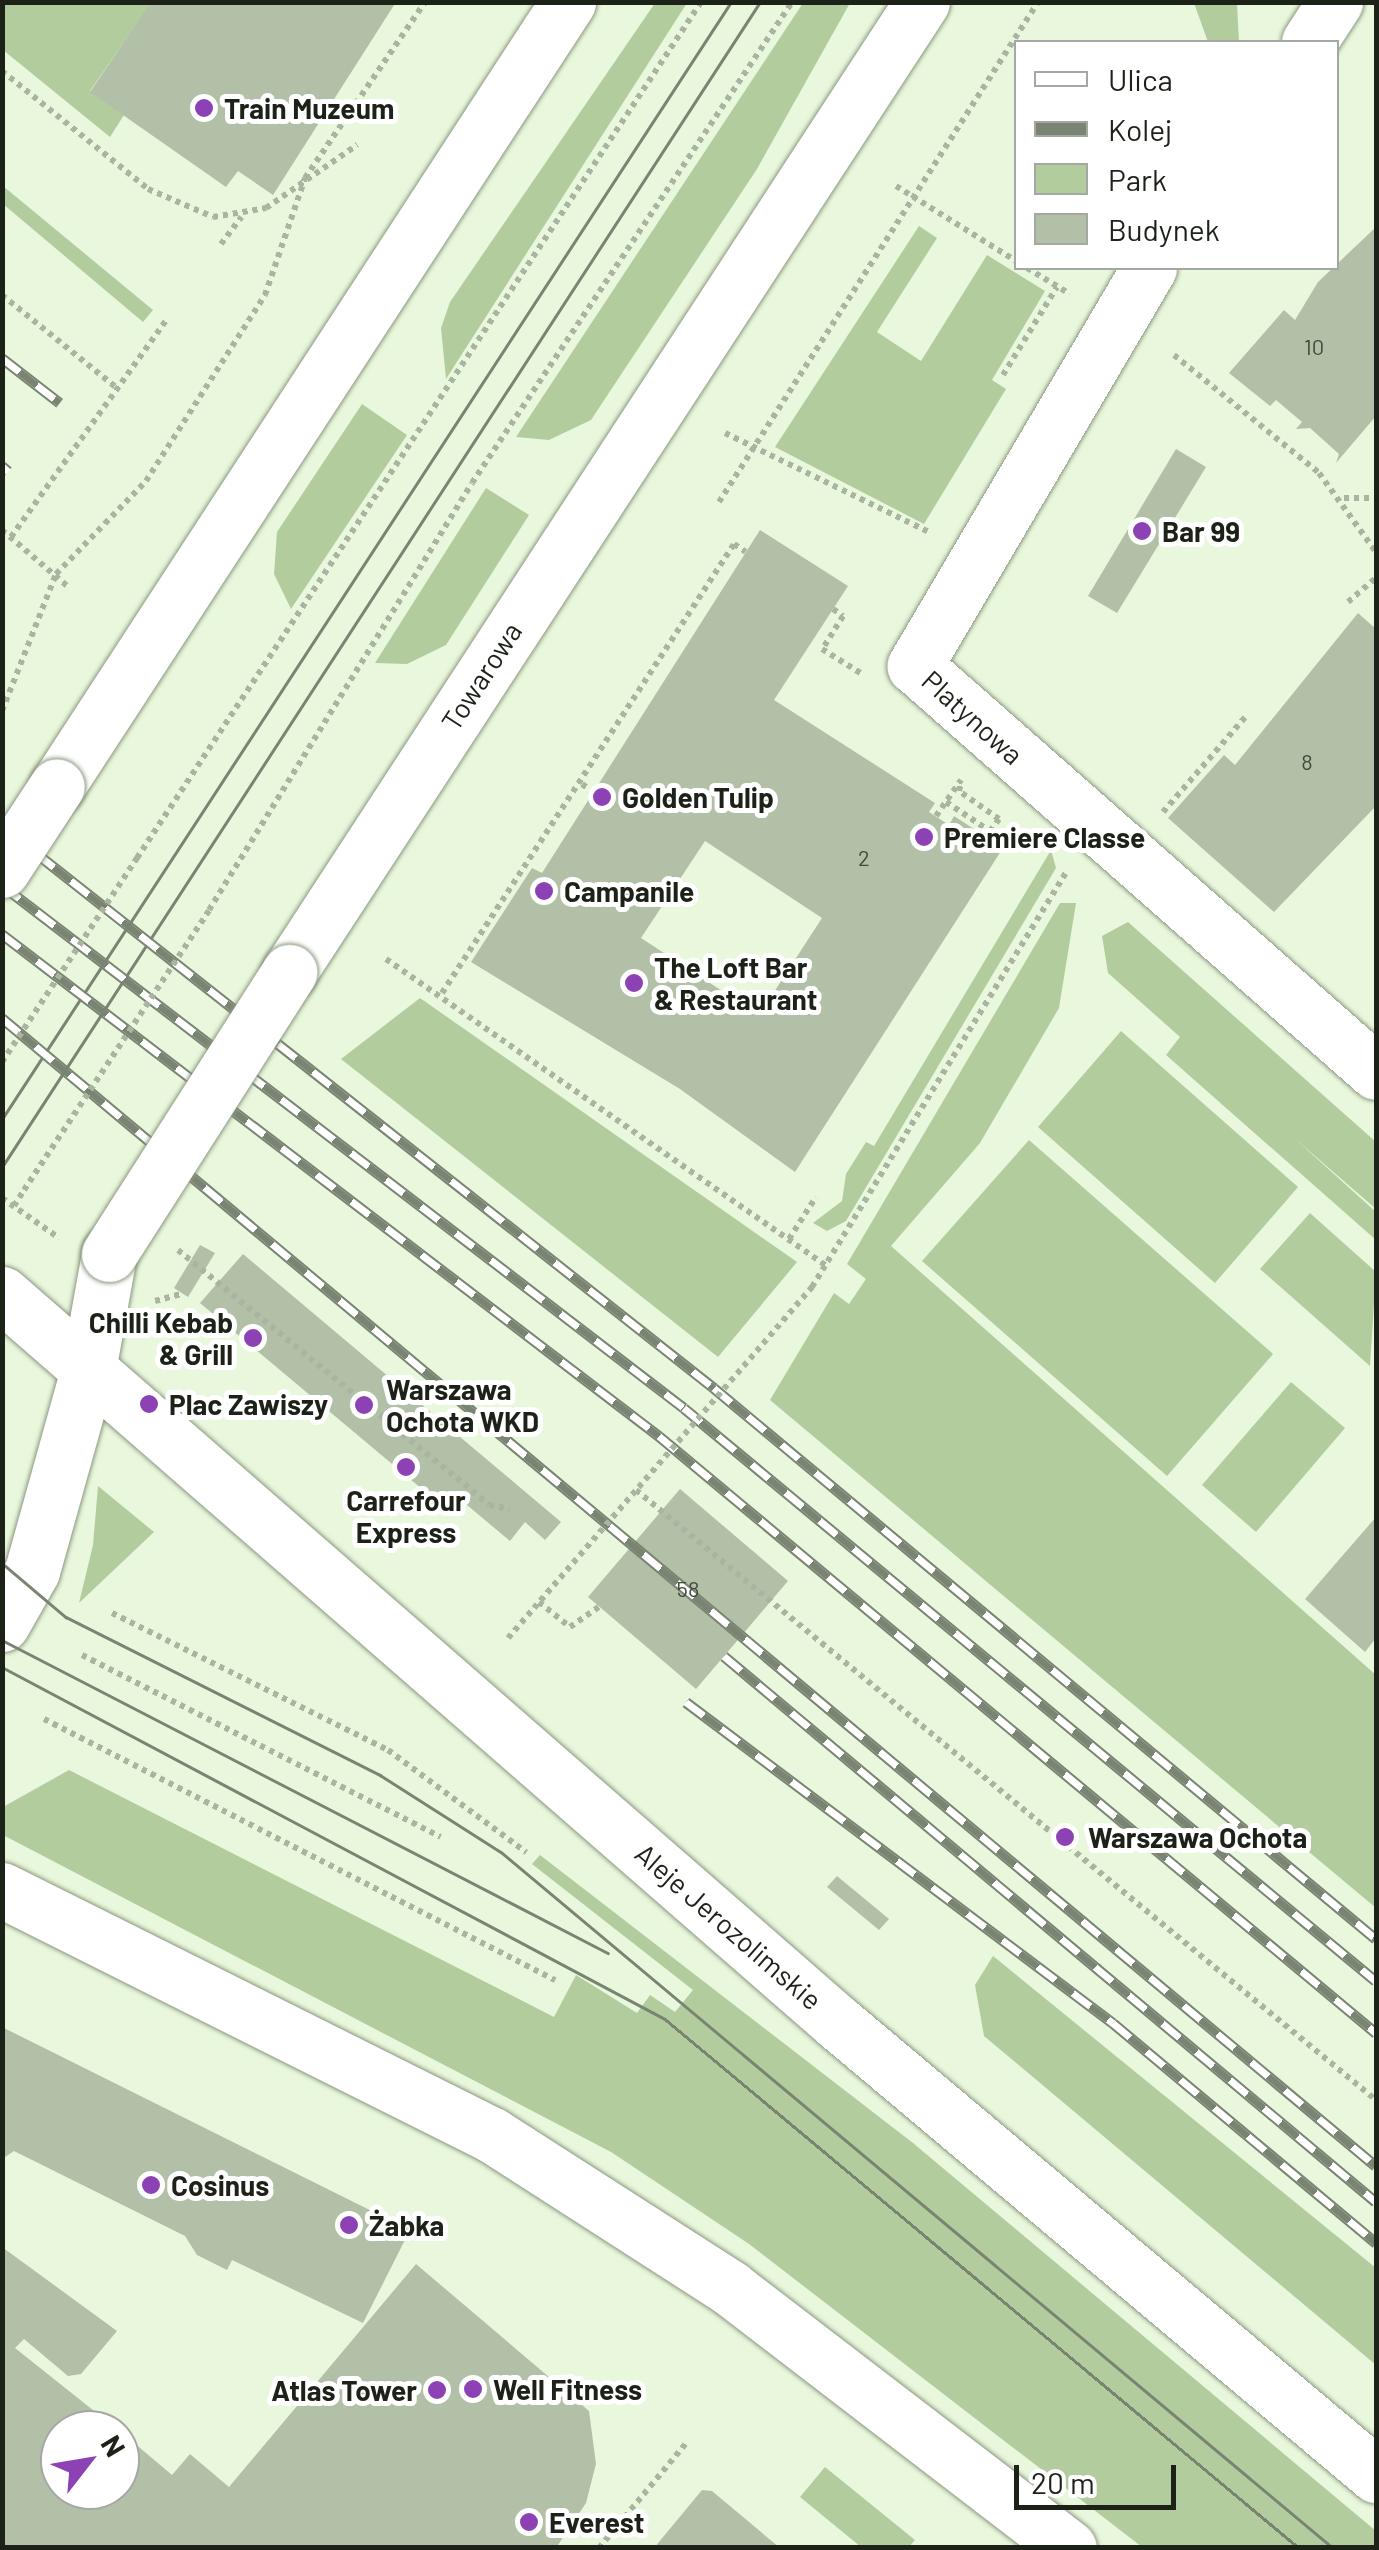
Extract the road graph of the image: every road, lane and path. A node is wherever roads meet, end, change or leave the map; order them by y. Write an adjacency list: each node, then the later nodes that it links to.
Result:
1 (425, 2): 16 (path)
2 (568, 2): 54 (main road, bridge)
3 (701, 2): 59 (path, bridge)
4 (792, 2): 63 (path, bridge)
5 (922, 2): 66 (main road, Towarowa, bridge)
6 (1038, 2): 10 (path)
7 (1334, 2): 11 (main road)
8 (1368, 2): 9 (main road)
9 (1376, 10)
10 (1015, 40)
11 (1310, 40)
12 (1014, 41): 17 (path)
13 (2, 71): 18 (path)
14 (357, 145): 16 (path)
15 (896, 186): 17 (path)
16 (300, 190): 18 (path); 40 (path)
17 (918, 199): 20 (path); 31 (path)
18 (242, 216): 19 (path)
19 (221, 244)
20 (1014, 260)
21 (1029, 270): 23 (path)
22 (1147, 270): 60 (main road, Platynowa)
23 (1058, 287): 24 (path); 28 (path)
24 (1070, 294)
25 (2, 295): 29 (path)
26 (168, 318): 29 (path)
27 (1174, 355): 32 (path)
28 (1003, 376)
29 (116, 388): 36 (path)
30 (725, 433): 31 (path)
31 (753, 447): 34 (path); 37 (path)
32 (1342, 498): 33 (path); 39 (path)
33 (1376, 498)
34 (719, 502)
35 (2, 530): 36 (path)
36 (11, 537): 40 (path)
37 (945, 540)
38 (746, 552): 48 (path)
39 (1376, 552)
40 (56, 574): 42 (path); 46 (path)
41 (1376, 578): 43 (path)
42 (67, 586)
43 (1348, 602)
44 (833, 609): 45 (path)
45 (863, 675)
46 (2, 711)
47 (1247, 715): 52 (path)
48 (582, 784): 49 (path); 55 (path)
49 (593, 792)
50 (946, 802): 50 (path); 51 (path)
51 (936, 816)
52 (1155, 822)
53 (1073, 861): 67 (path)
54 (2, 870)
55 (517, 874): 56 (path); 58 (path)
56 (525, 880)
57 (386, 959): 58 (path)
58 (442, 993): 64 (path)
59 (2, 1062)
60 (1376, 1072)
61 (816, 1197): 64 (path)
62 (2, 1198): 63 (path)
63 (14, 1206): 66 (path)
64 (789, 1239): 67 (path)
65 (173, 1246): 73 (path)
66 (88, 1249): 71 (main road, Towarowa)
67 (828, 1267): 72 (path, bridge)
68 (2, 1294): 71 (main road, Aleje Jerozolimskie)
69 (182, 1294): 70 (path)
70 (165, 1298)
71 (88, 1370): 77 (main road, Towarowa); 87 (main road, Aleje Jerozolimskie)
72 (636, 1490): 74 (path, bridge); 85 (path)
73 (510, 1509)
74 (537, 1605): 75 (path, bridge); 78 (path)
75 (599, 1607)
76 (112, 1613): 82 (path)
77 (2, 1624)
78 (508, 1638)
79 (82, 1655): 81 (path)
80 (44, 1718): 84 (path)
81 (440, 1837)
82 (526, 1852)
83 (2, 1890): 89 (main road)
84 (555, 1980)
85 (1376, 2100)
86 (687, 2442): 88 (path)
87 (1376, 2476)
88 (599, 2548)
89 (1069, 2548)

